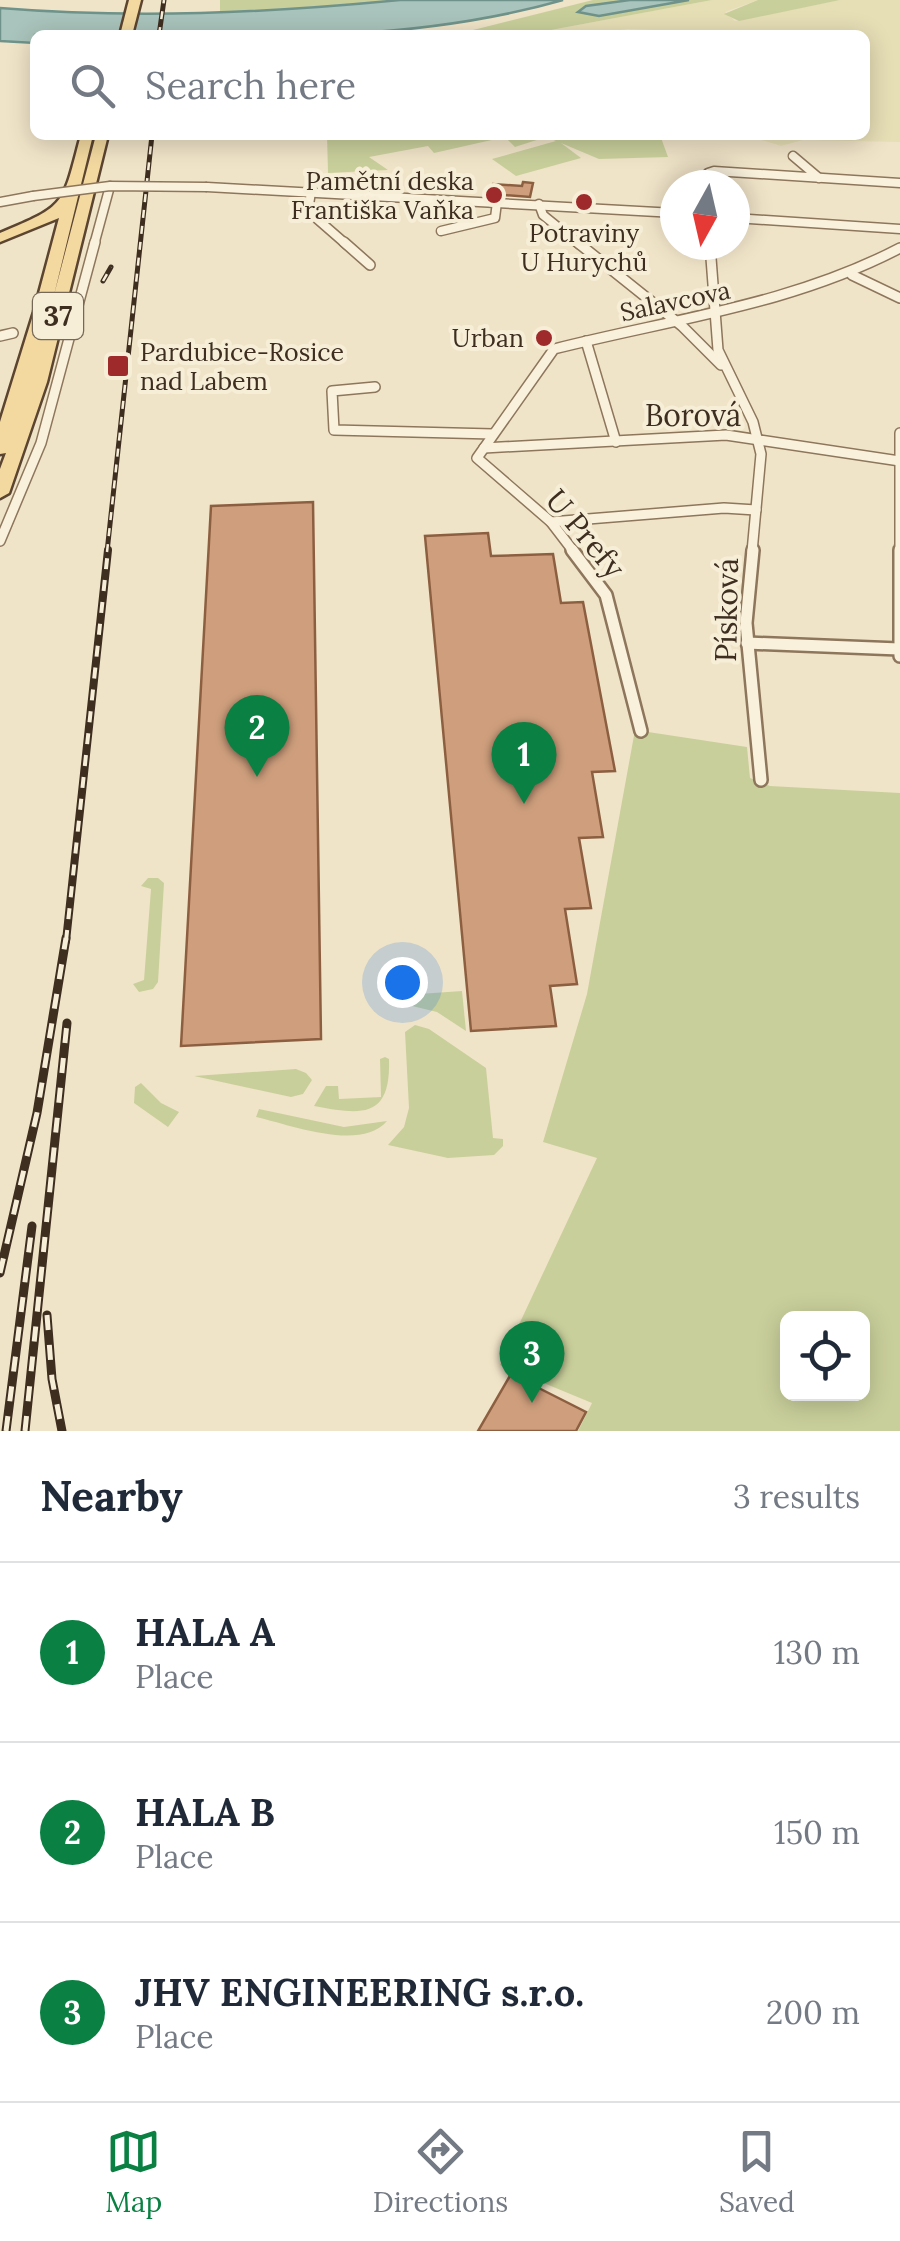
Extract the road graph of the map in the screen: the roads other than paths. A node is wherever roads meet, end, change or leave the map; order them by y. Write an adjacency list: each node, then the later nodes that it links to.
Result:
1 (121, 0): 3 (main road)
2 (135, 0): 4 (main road)
3 (113, 30)
4 (127, 30)
5 (87, 140): 12 (main road, 37)
6 (101, 140): 42 (main road, 37)
7 (793, 156): 9 (street)
8 (750, 173): 9 (street)
9 (819, 178): 10 (street)
10 (900, 183)
11 (110, 186): 13 (street, bridge); 14 (street, bridge); 45 (street)
12 (73, 192): 21 (main road); 23 (main road, 37)
13 (310, 192): 15 (street); 25 (street)
14 (0, 202)
15 (497, 202): 16 (street); 20 (street)
16 (539, 204): 17 (street); 29 (street)
17 (660, 213)
18 (750, 219): 19 (street)
19 (900, 229)
20 (441, 231)
21 (0, 239): 23 (main road)
22 (900, 248): 26 (street, Salavcova)
23 (57, 257): 40 (main road, 37)
24 (711, 260): 28 (street)
25 (370, 266)
26 (852, 275): 27 (street); 28 (street, Salavcova)
27 (900, 298)
28 (714, 314): 29 (street, Salavcova); 33 (street)
29 (676, 322): 32 (street, Salavcova); 33 (street)
30 (13, 333): 31 (street)
31 (0, 336)
32 (586, 341): 36 (street, Salavcova); 38 (street)
33 (725, 369): 37 (street)
34 (375, 387): 36 (street)
35 (900, 433): 41 (street)
36 (493, 434): 39 (street, Salavcova)
37 (758, 441): 38 (street, Borová); 41 (street, Borová); 43 (street, Písková)
38 (616, 442): 39 (street, Borová)
39 (484, 448): 44 (street, U Prefy)
40 (0, 449)
41 (900, 461): 47 (street)
42 (0, 493)
43 (756, 510): 44 (street); 46 (street, Písková)
44 (551, 522): 48 (street, U Prefy)
45 (0, 541)
46 (746, 643): 47 (street); 49 (street, Písková)
47 (900, 654)
48 (642, 731)
49 (762, 780)

